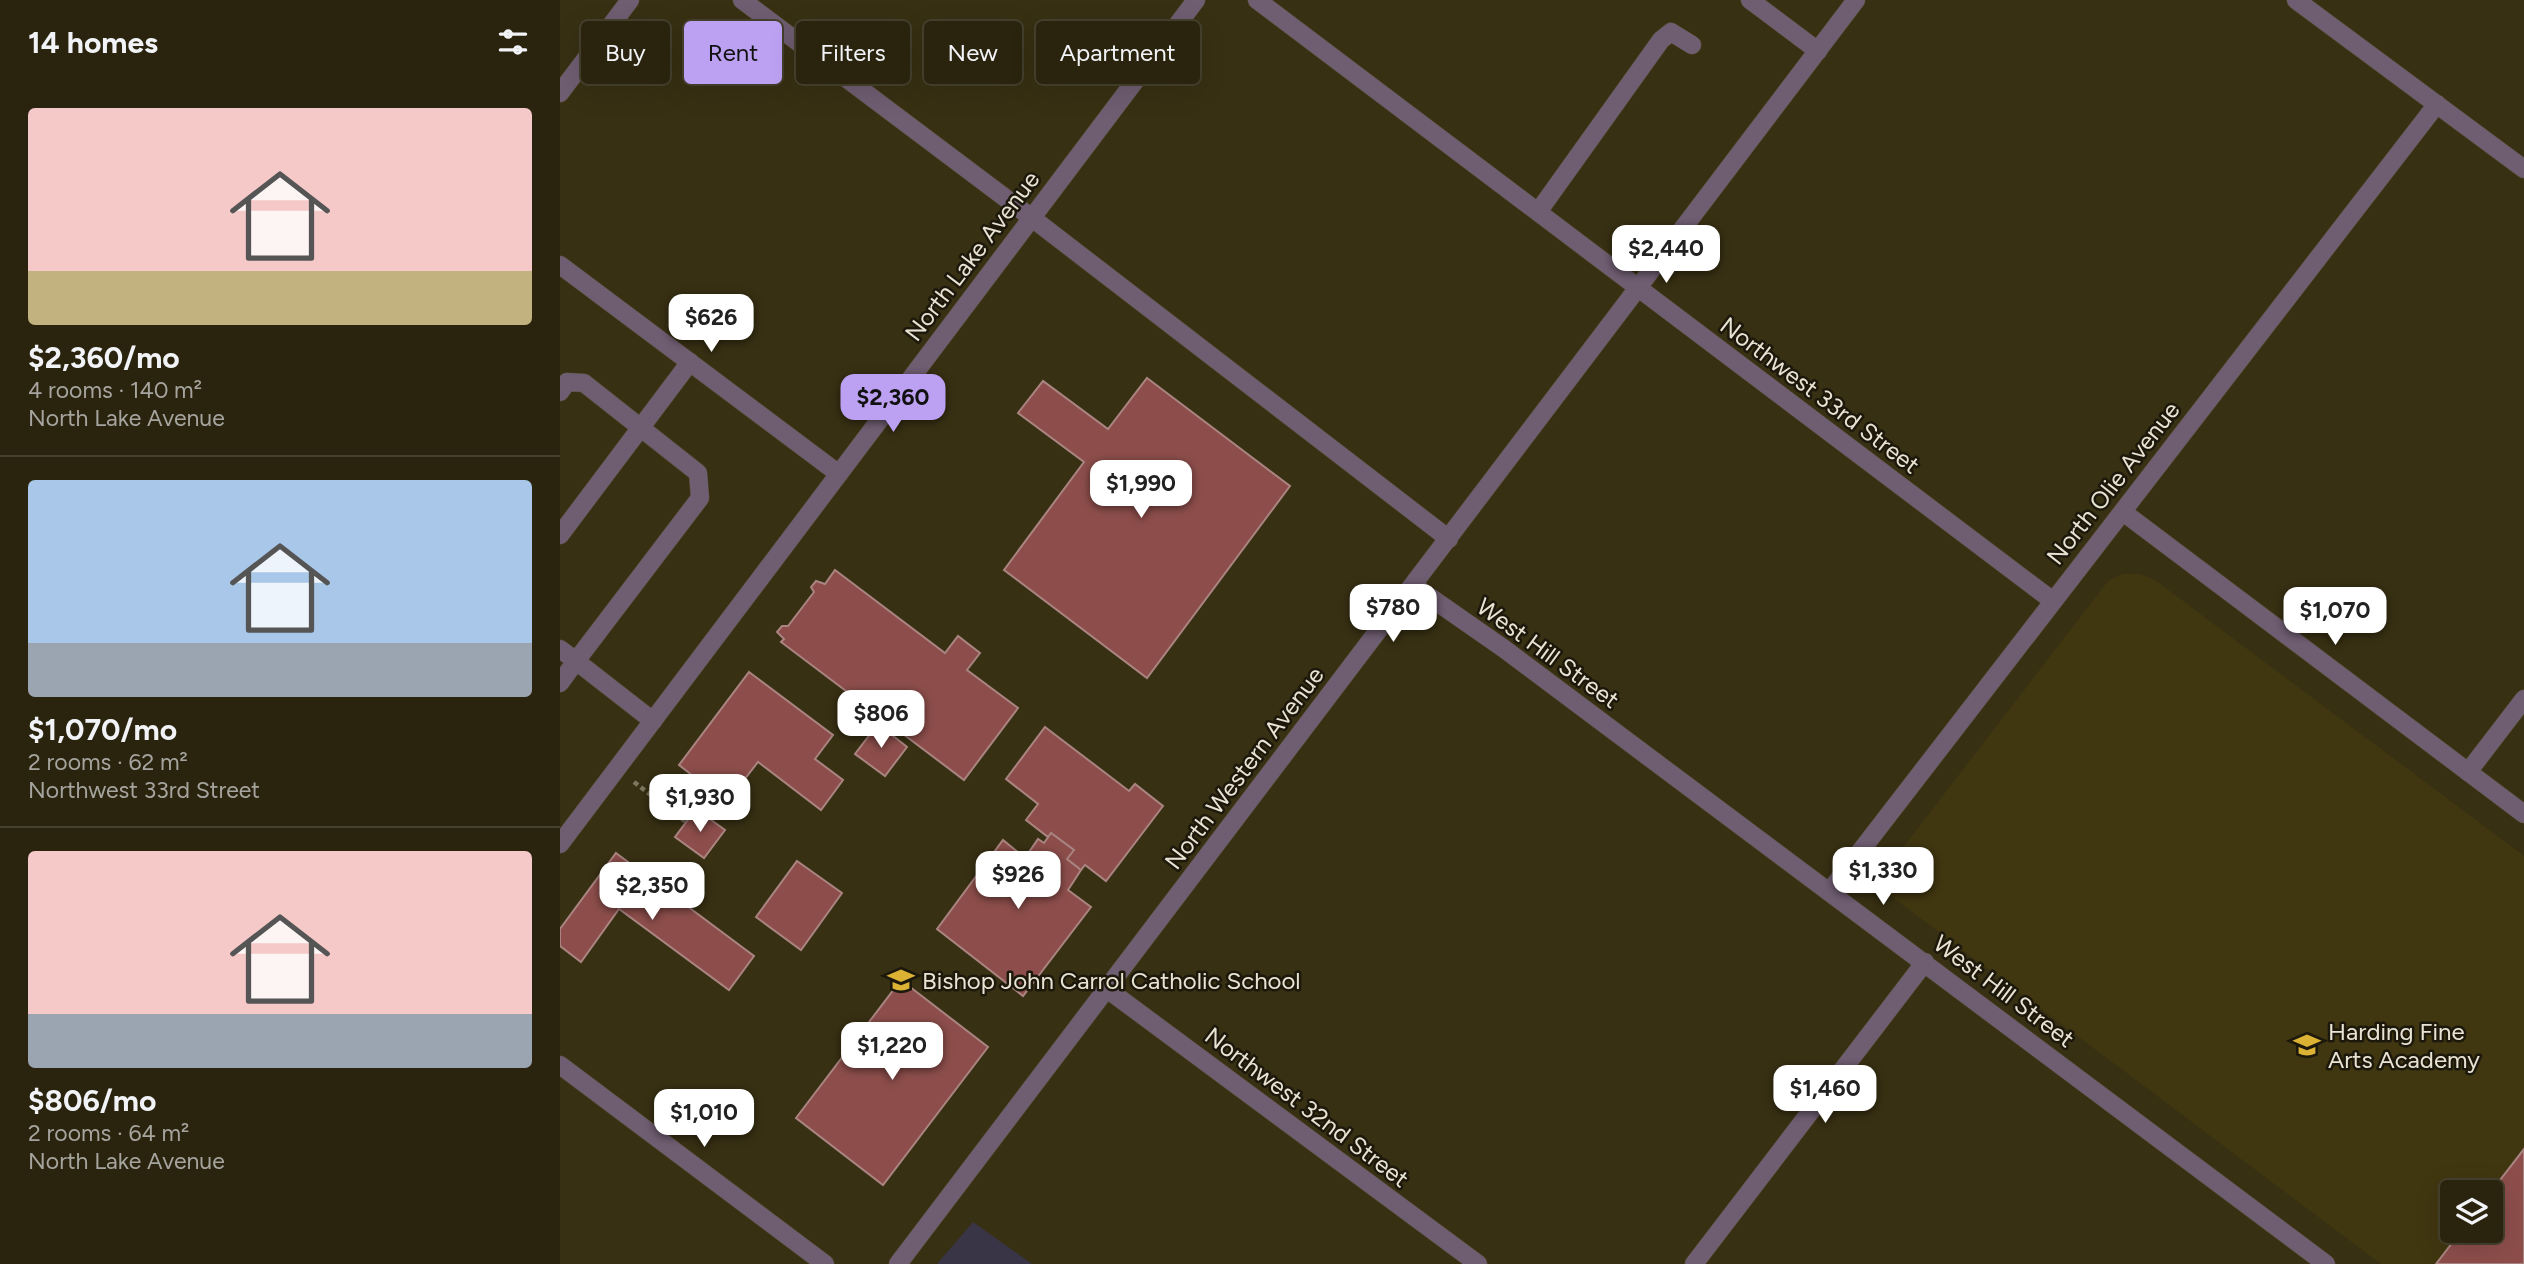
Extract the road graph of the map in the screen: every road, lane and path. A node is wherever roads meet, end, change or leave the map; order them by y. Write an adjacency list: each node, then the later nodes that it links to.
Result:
1 (630, 0): 10 (street)
2 (743, 0): 14 (street)
3 (1196, 0): 14 (street, North Lake Avenue)
4 (1256, 0): 13 (street, Northwest 33rd Street)
5 (1750, 0): 9 (street)
6 (1856, 0): 9 (street, North Western Avenue)
7 (2296, 0): 11 (street)
8 (1692, 45): 13 (street)
9 (1818, 51): 16 (street, North Western Avenue)
10 (560, 93)
11 (2437, 104): 12 (street); 21 (street, North Olie Avenue)
12 (2524, 169)
13 (1538, 212): 16 (street, Northwest 33rd Street)
14 (1032, 218): 20 (street, North Lake Avenue); 23 (street)
15 (560, 265): 17 (street)
16 (1638, 288): 23 (street, North Western Avenue); 25 (street, Northwest 33rd Street)
17 (691, 362): 19 (street); 20 (street)
18 (560, 392): 19 (street)
19 (641, 428): 22 (street); 27 (street)
20 (839, 474): 30 (street, North Lake Avenue)
21 (2123, 512): 25 (street, North Olie Avenue); 32 (street)
22 (560, 535)
23 (1449, 539): 24 (street, North Western Avenue)
24 (1414, 586): 36 (street, West Hill Street); 38 (street, North Western Avenue)
25 (2053, 601): 36 (street, North Olie Avenue)
26 (560, 649): 27 (street)
27 (576, 661): 28 (street); 30 (street)
28 (560, 683)
29 (2524, 699): 32 (street)
30 (653, 721): 31 (street, North Lake Avenue)
31 (617, 769): 34 (path); 35 (street, North Lake Avenue)
32 (2468, 772): 33 (street)
33 (2524, 814)
34 (686, 822)
35 (560, 844)
36 (1829, 892): 37 (street, West Hill Street)
37 (1925, 962): 43 (street); 44 (street, West Hill Street)
38 (1107, 989): 41 (street, North Western Avenue); 42 (street, Northwest 32nd Street)
39 (560, 1065): 40 (street)
40 (825, 1264)
41 (898, 1264)
42 (1478, 1264)
43 (1694, 1264)
44 (2326, 1264)

